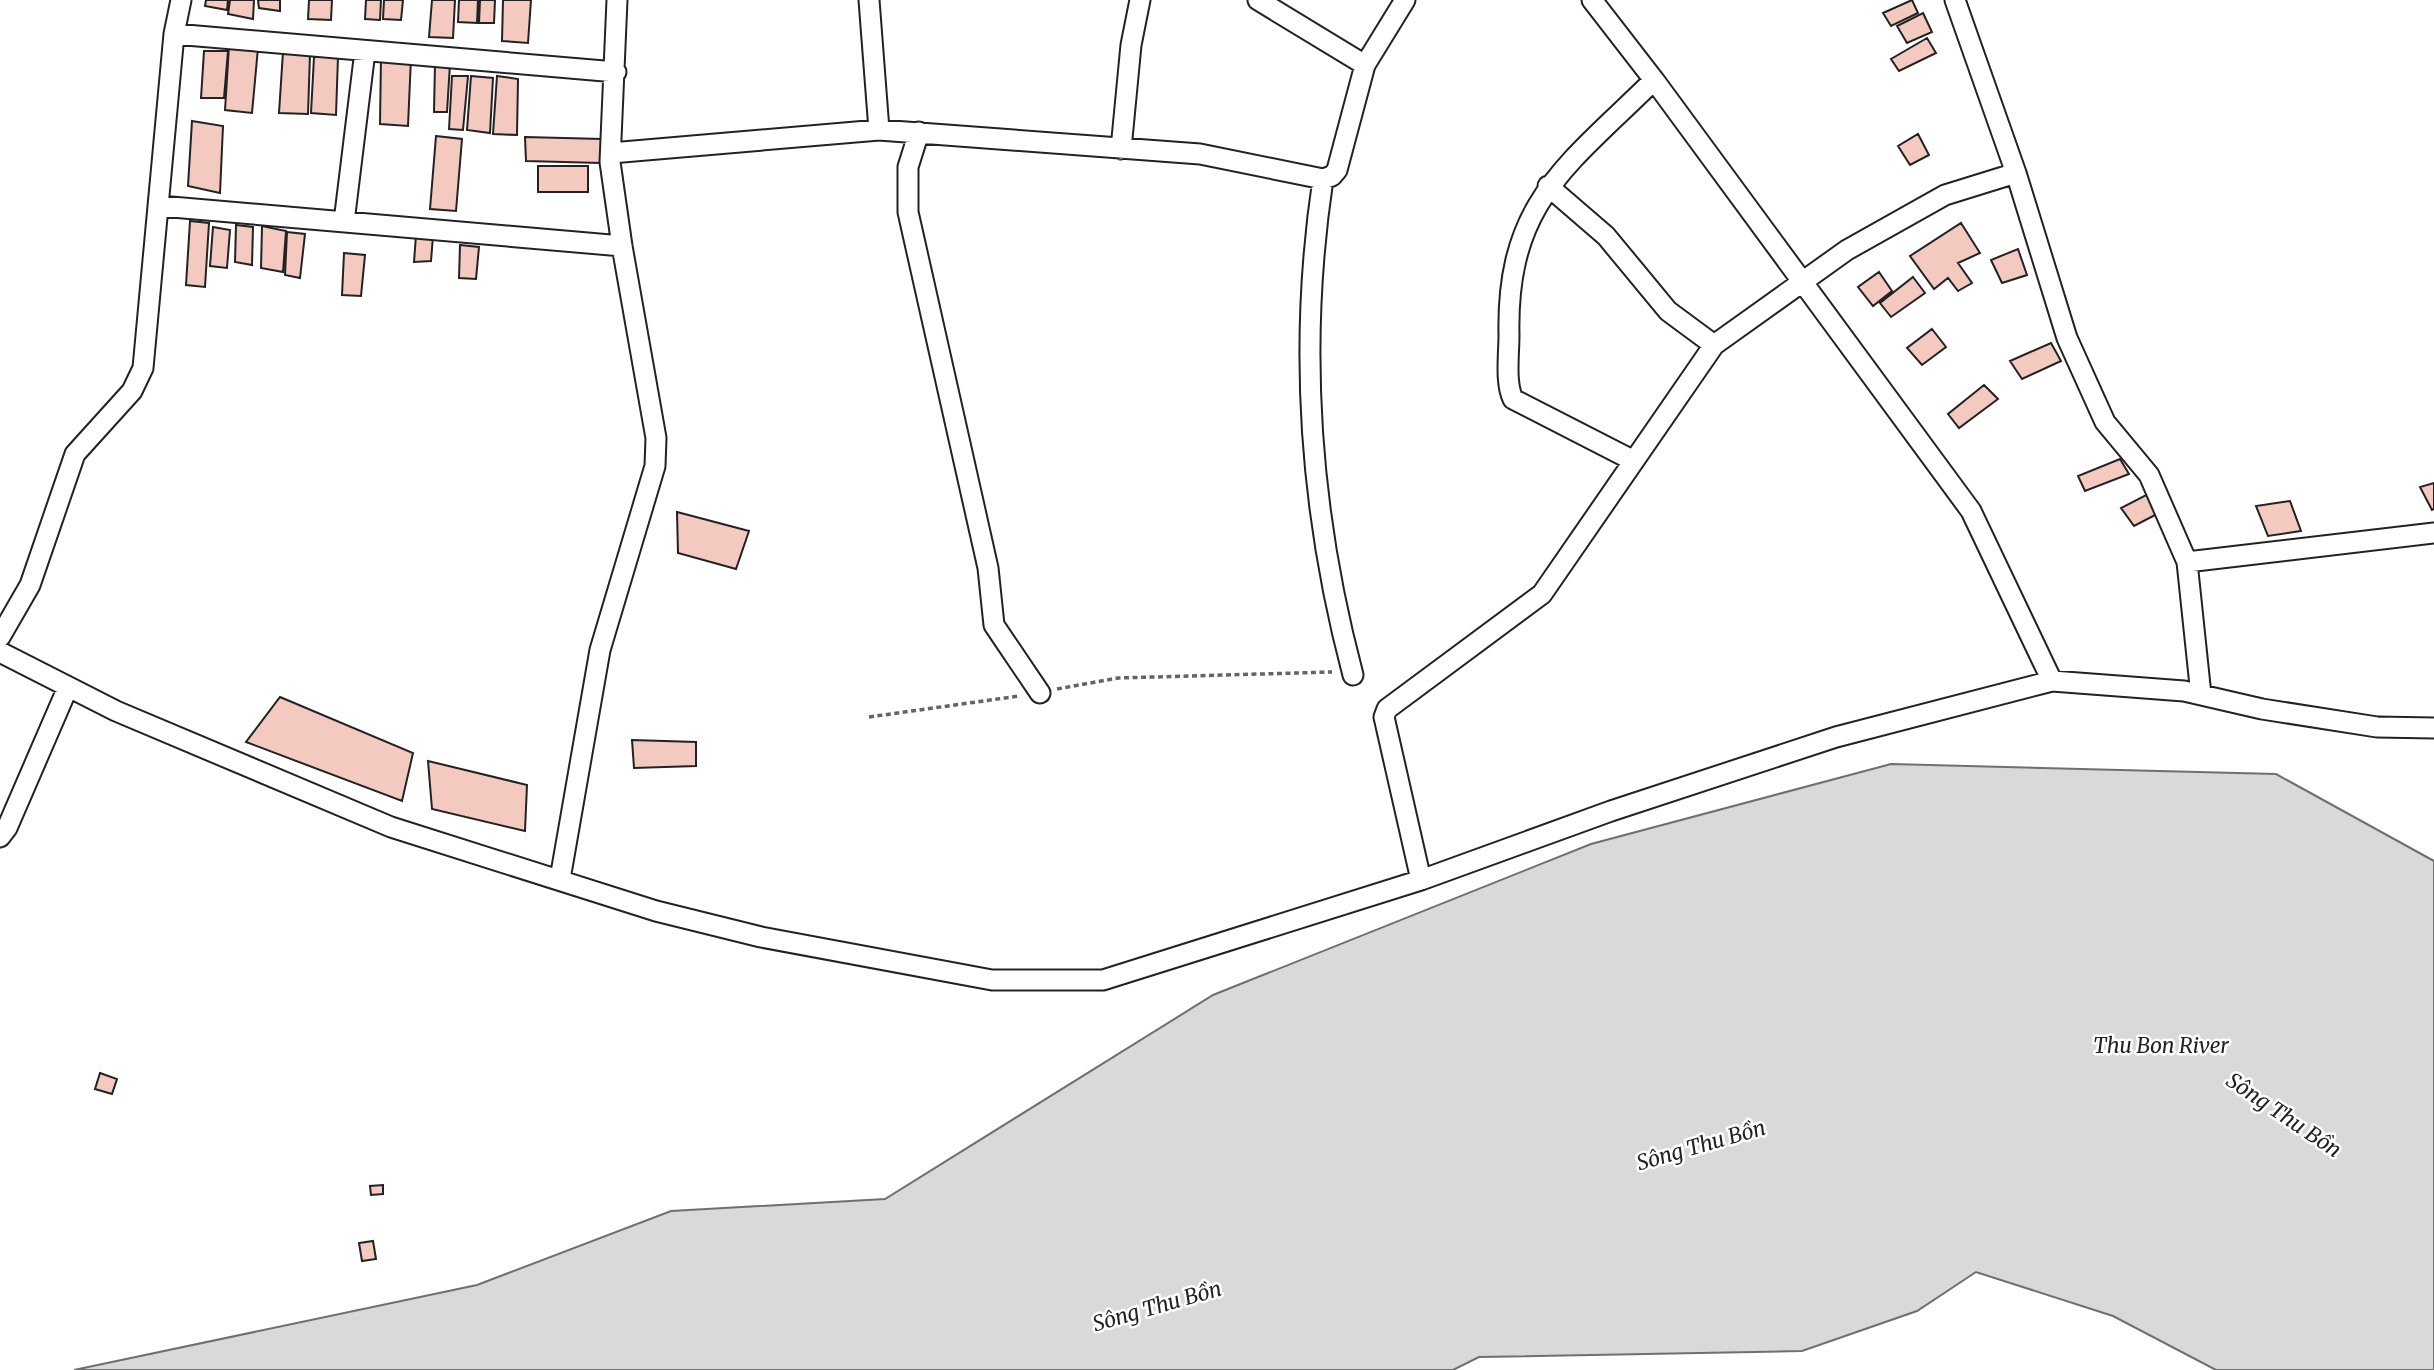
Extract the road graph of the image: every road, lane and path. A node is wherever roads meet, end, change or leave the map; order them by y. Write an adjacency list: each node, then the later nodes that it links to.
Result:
1 (181, 0): 9 (street)
2 (617, 0): 12 (street)
3 (869, 0): 14 (street)
4 (1140, 0): 16 (street)
5 (1258, 0): 11 (street)
6 (1405, 0): 11 (street)
7 (1592, 0): 13 (street)
8 (1955, 0): 18 (street)
9 (174, 34): 10 (street); 21 (street)
10 (365, 51): 12 (street); 22 (street)
11 (1366, 65): 19 (street)
12 (616, 72): 17 (street)
13 (1654, 80): 20 (street); 24 (street)
14 (878, 130): 15 (street); 17 (street)
15 (919, 132): 16 (street); 34 (street)
16 (1121, 149): 19 (street)
17 (611, 153): 23 (street)
18 (2016, 173): 24 (street); 28 (street)
19 (1322, 179): 31 (street)
20 (1548, 186): 25 (street); 26 (street)
21 (160, 206): 22 (street); 29 (street)
22 (344, 222): 23 (street)
23 (622, 246): 39 (street)
24 (1804, 282): 25 (street); 32 (street)
25 (1714, 345): 26 (street)
26 (1634, 461): 40 (street)
27 (2434, 533): 28 (street)
28 (2187, 562): 35 (street)
29 (0, 637)
30 (0, 652): 33 (street)
31 (1353, 675): 34 (path)
32 (2052, 681): 35 (street); 40 (street)
33 (68, 687): 38 (street); 39 (street)
34 (1040, 692): 36 (path)
35 (2201, 695): 37 (street)
36 (869, 717)
37 (2434, 728)
38 (0, 837)
39 (560, 879): 40 (street)
40 (1421, 880)

